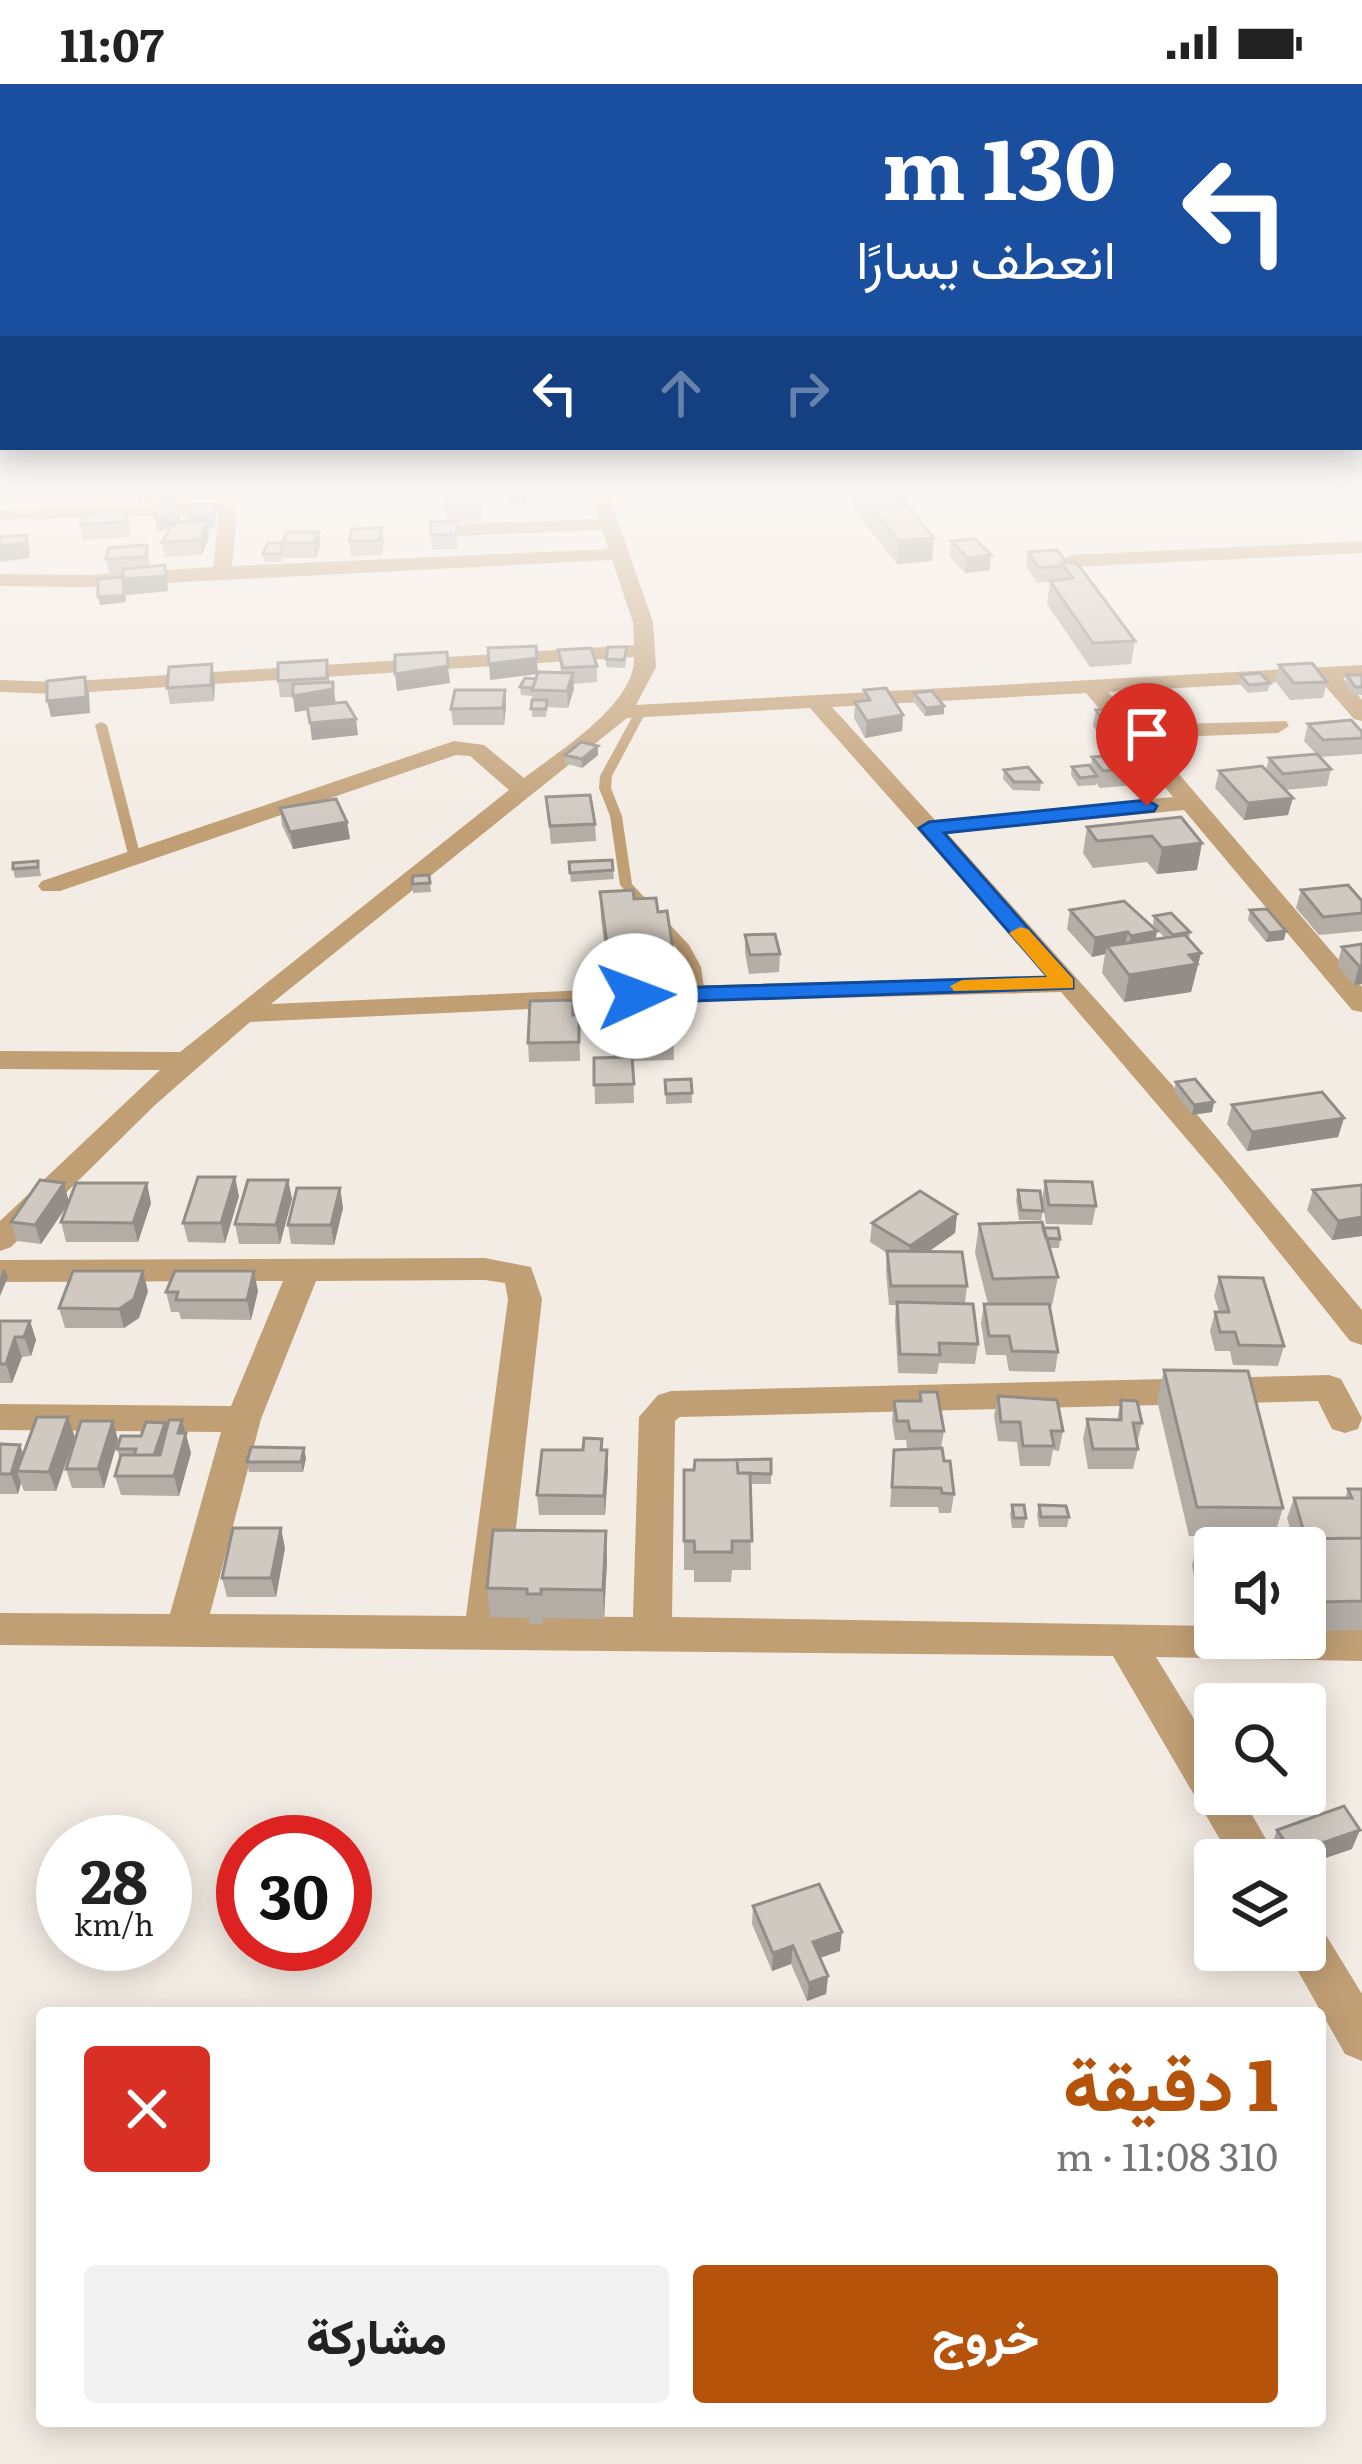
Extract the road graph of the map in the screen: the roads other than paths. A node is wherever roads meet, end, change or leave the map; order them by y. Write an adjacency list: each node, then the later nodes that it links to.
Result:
1 (637, 604): 2 (street)
2 (646, 650): 5 (street); 8 (street)
3 (1362, 671): 4 (street)
4 (1327, 674): 6 (street); 9 (street)
5 (0, 686)
6 (1092, 686): 7 (street); 12 (street)
7 (817, 703): 8 (street); 15 (street)
8 (630, 712): 13 (street); 21 (lane)
9 (1362, 714)
10 (101, 725): 16 (lane)
11 (1278, 726): 12 (street)
12 (1131, 732): 14 (street)
13 (525, 791): 16 (street); 23 (street)
14 (1191, 802): 15 (street); 19 (street)
15 (929, 828): 20 (street)
16 (135, 858): 17 (street)
17 (51, 886)
18 (1362, 954): 19 (street)
19 (1324, 959): 22 (street)
20 (1065, 983): 21 (street); 29 (street)
21 (698, 994): 23 (street)
22 (1362, 1004)
23 (243, 1014): 25 (street)
24 (0, 1060): 25 (street)
25 (191, 1061): 26 (street)
26 (0, 1240)
27 (0, 1271): 28 (street)
28 (303, 1272): 31 (street); 35 (street)
29 (1362, 1333)
30 (0, 1417): 31 (street)
31 (243, 1419): 34 (street)
32 (1346, 1420): 36 (street)
33 (0, 1629): 34 (street)
34 (185, 1632): 35 (street)
35 (484, 1632): 36 (street)
36 (652, 1633): 37 (street)
37 (1126, 1642): 38 (street); 39 (street)
38 (1362, 1645)
39 (1194, 1756)
40 (1322, 1971): 41 (street)
41 (1362, 2038)

